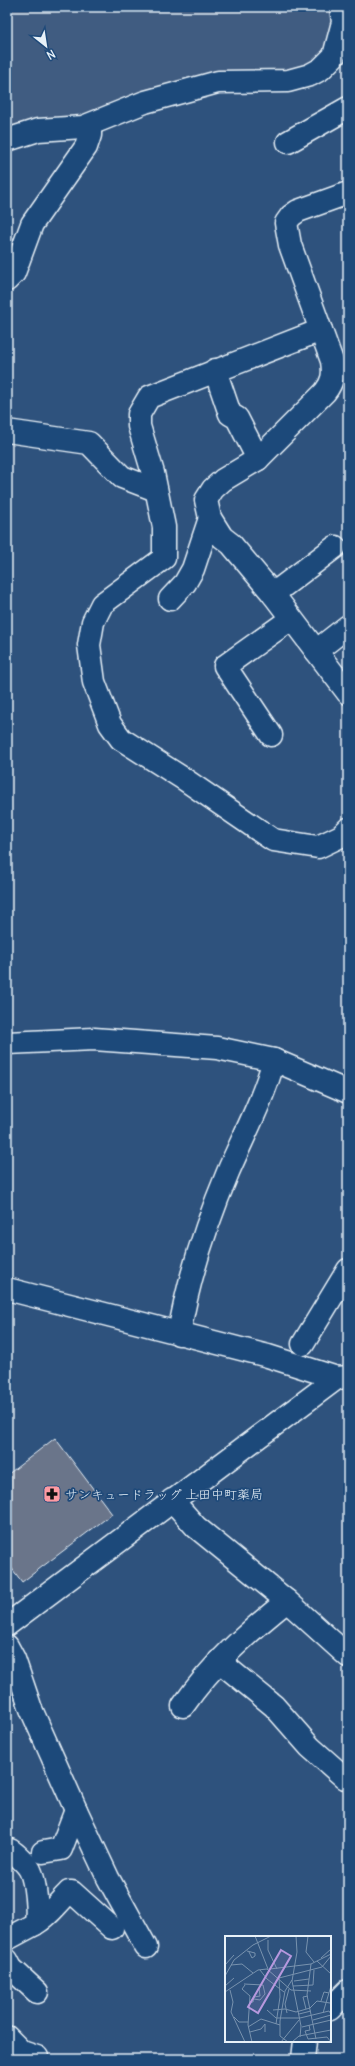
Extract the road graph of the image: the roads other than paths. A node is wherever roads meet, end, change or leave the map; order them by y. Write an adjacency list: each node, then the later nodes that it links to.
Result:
1 (341, 7): 3 (street)
2 (348, 108): 5 (street)
3 (90, 125): 4 (street); 7 (street)
4 (7, 140)
5 (288, 142)
6 (348, 193): 8 (street)
7 (7, 280)
8 (321, 330): 9 (street); 10 (street)
9 (215, 370): 12 (street); 13 (street)
10 (340, 382): 12 (street)
11 (7, 431): 13 (street)
12 (258, 459): 14 (street)
13 (156, 490): 23 (street)
14 (210, 518): 16 (street); 17 (street)
15 (335, 547): 16 (street)
16 (273, 594): 18 (street)
17 (170, 599)
18 (292, 619): 20 (street); 22 (street)
19 (348, 626): 20 (street)
20 (316, 651): 21 (street)
21 (348, 693)
22 (271, 735)
23 (348, 829)
24 (7, 1043): 25 (street)
25 (274, 1060): 26 (street); 29 (street)
26 (348, 1092)
27 (348, 1270): 30 (street)
28 (7, 1289): 29 (street)
29 (179, 1334): 31 (street)
30 (303, 1344)
31 (343, 1377): 32 (street)
32 (172, 1500): 33 (street); 34 (street)
33 (287, 1600): 36 (street); 37 (street)
34 (7, 1625)
35 (7, 1646): 40 (street)
36 (348, 1656)
37 (220, 1661): 38 (street); 39 (street)
38 (183, 1706)
39 (345, 1778)
40 (76, 1810): 42 (street); 46 (street)
41 (7, 1851): 43 (street)
42 (43, 1852)
43 (35, 1924): 44 (street); 45 (street)
44 (112, 1928)
45 (7, 1939)
46 (146, 1947)
47 (7, 1960): 49 (street)
48 (348, 1991): 50 (street)
49 (37, 1992)
50 (331, 2008)
51 (7, 2037): 53 (street)
52 (305, 2042): 54 (street)
53 (38, 2057)
54 (303, 2059)

